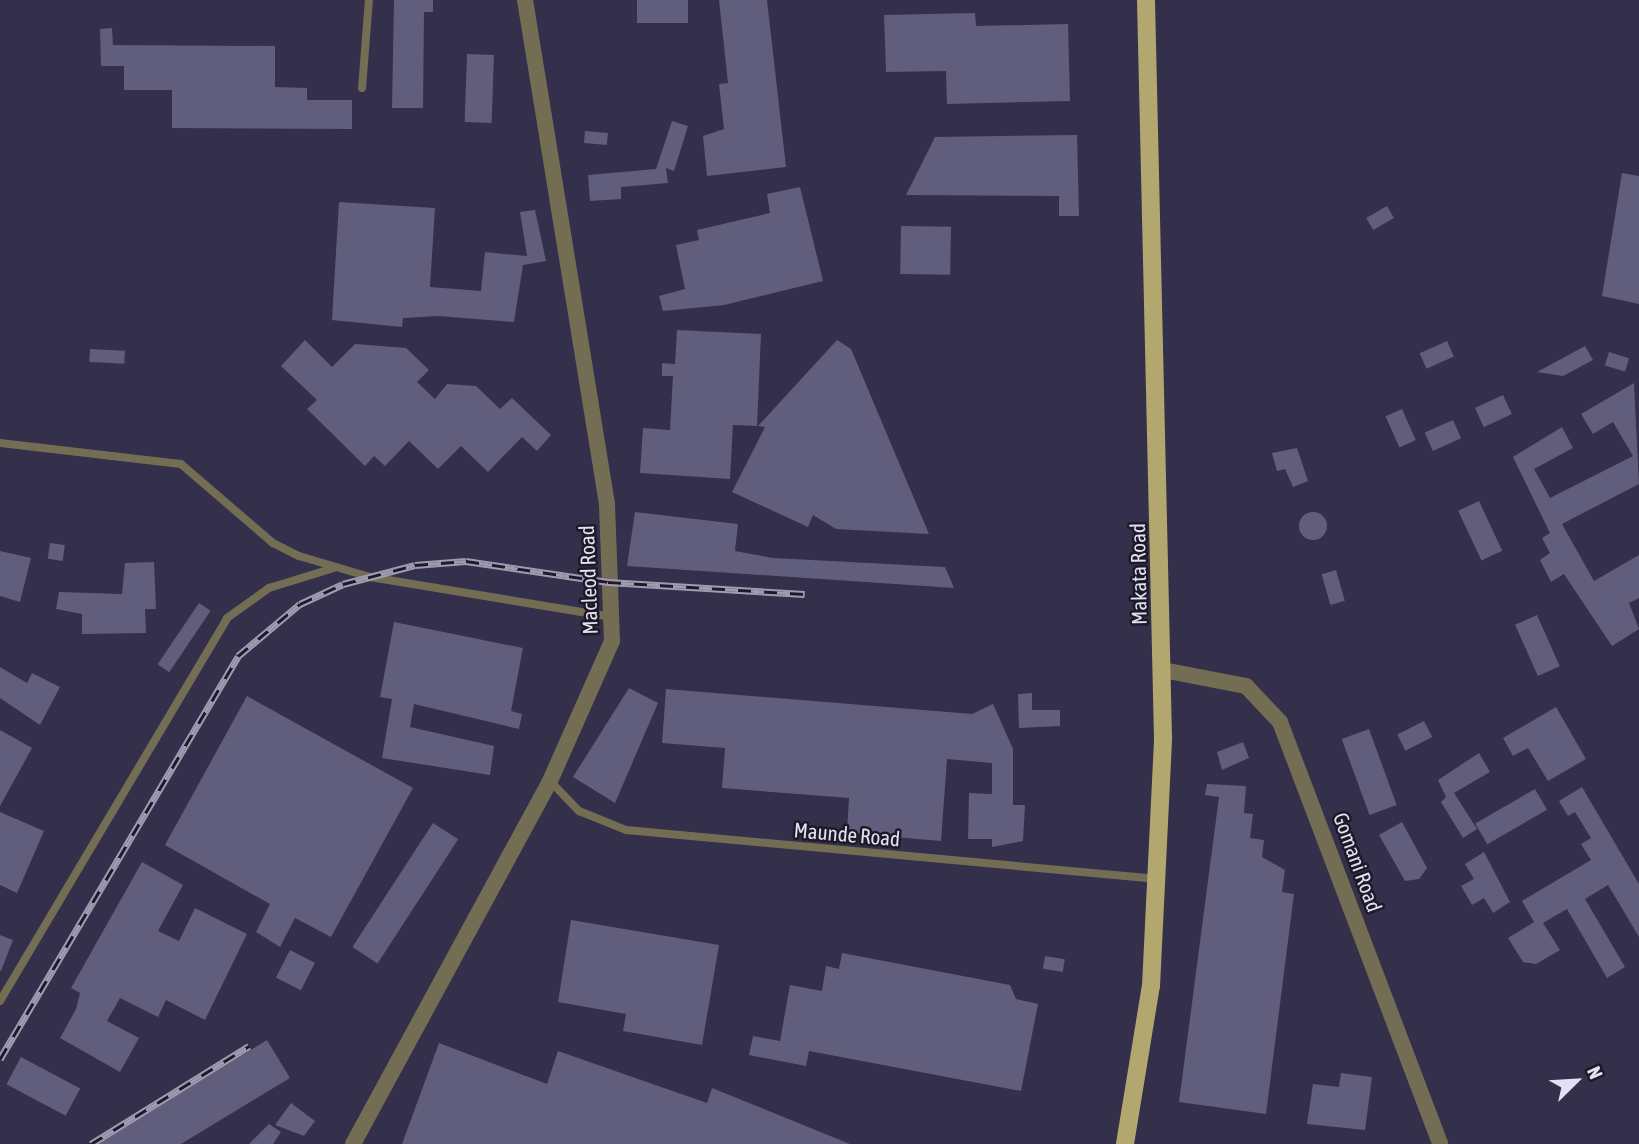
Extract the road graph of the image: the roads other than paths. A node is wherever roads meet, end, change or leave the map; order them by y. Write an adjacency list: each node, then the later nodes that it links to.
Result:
1 (369, 0): 4 (lane)
2 (526, 0): 7 (street, Macleod Road)
3 (1146, 0): 8 (main road, Makata Road)
4 (362, 88)
5 (0, 443): 6 (lane)
6 (337, 567): 7 (lane); 11 (lane)
7 (615, 617): 9 (street, Macleod Road)
8 (1163, 670): 10 (main road, Makata Road); 14 (street, Gomani Road)
9 (550, 781): 10 (lane, Maunde Road); 12 (street, Macleod Road)
10 (1158, 879): 13 (main road, Makata Road)
11 (0, 1001)
12 (353, 1144)
13 (1125, 1144)
14 (1440, 1144)

